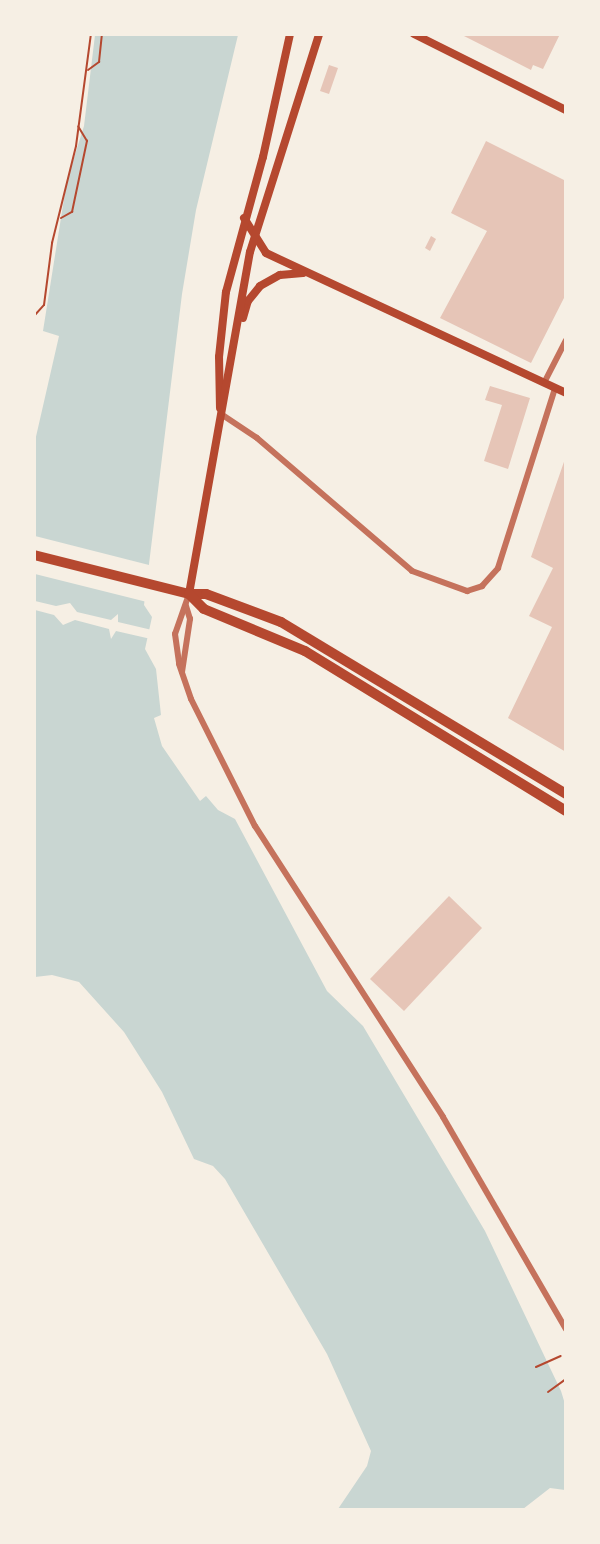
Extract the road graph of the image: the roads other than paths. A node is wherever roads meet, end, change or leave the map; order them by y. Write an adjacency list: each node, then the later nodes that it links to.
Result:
1 (290, 34): 5 (main road)
2 (319, 34): 6 (main road)
3 (414, 34): 4 (main road)
4 (566, 110)
5 (244, 218): 6 (main road); 13 (main road)
6 (254, 238): 7 (main road); 9 (main road)
7 (304, 273): 9 (main road); 10 (main road)
8 (566, 340): 10 (street)
9 (236, 341): 13 (main road)
10 (544, 383): 11 (main road)
11 (555, 388): 12 (main road); 13 (street)
12 (566, 393)
13 (221, 414): 15 (main road)
14 (34, 555): 15 (highway)
15 (189, 594): 16 (street); 18 (highway); 19 (highway)
16 (186, 606): 17 (street); 17 (street)
17 (182, 676): 20 (street)
18 (566, 794)
19 (566, 811)
20 (566, 1329)

